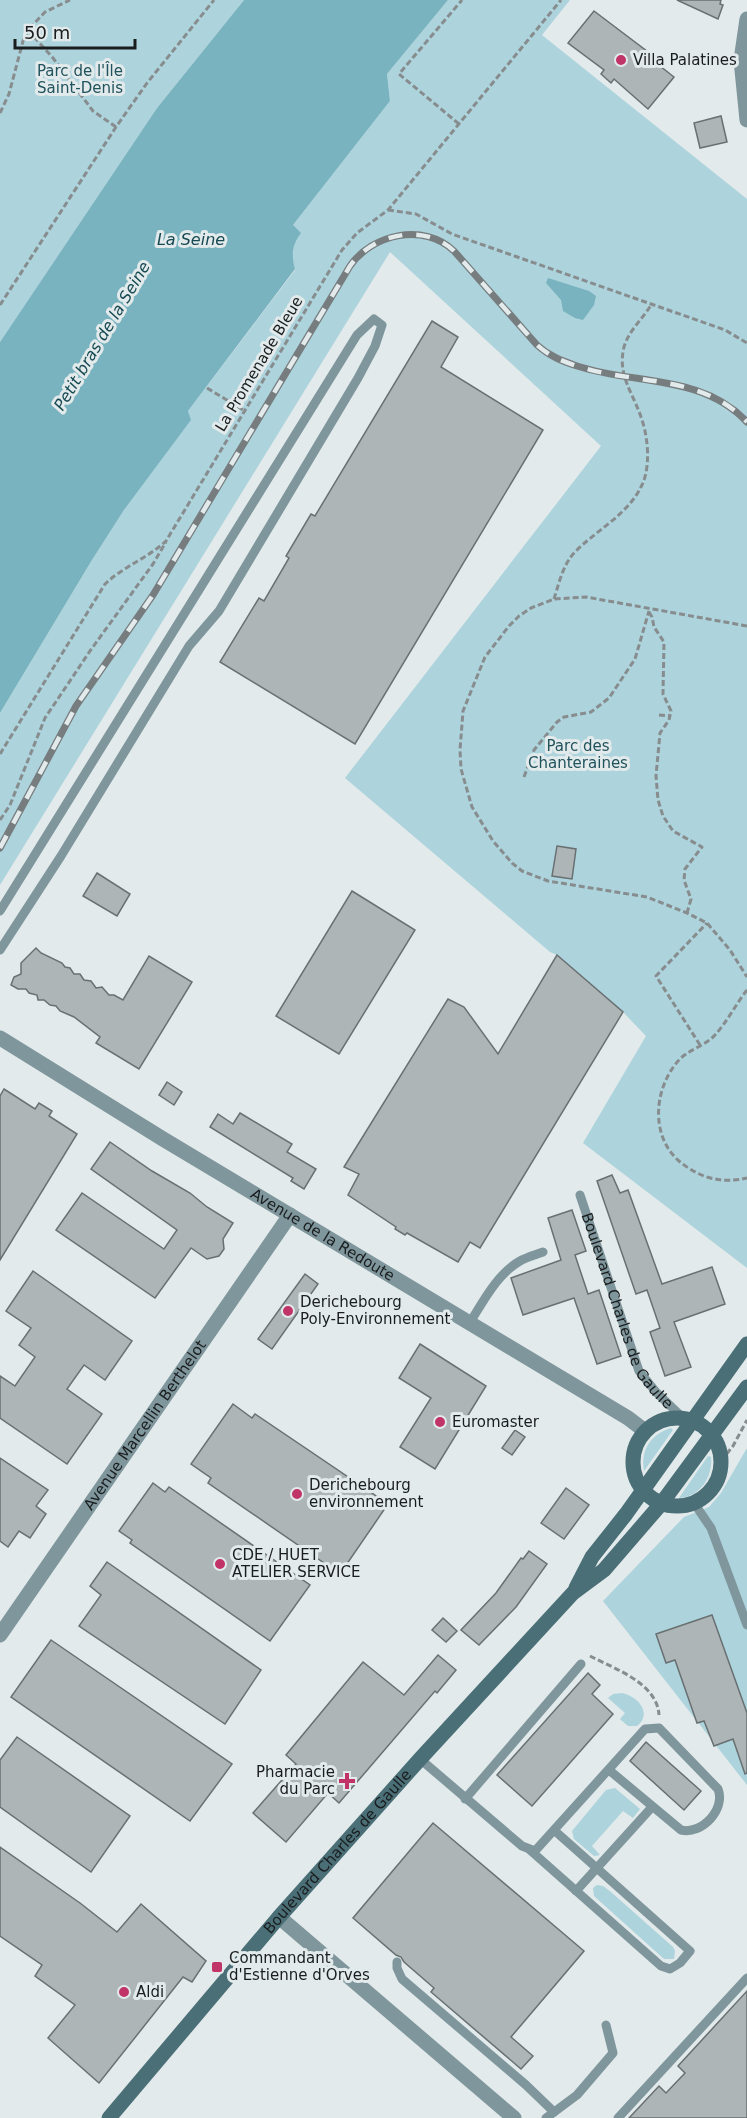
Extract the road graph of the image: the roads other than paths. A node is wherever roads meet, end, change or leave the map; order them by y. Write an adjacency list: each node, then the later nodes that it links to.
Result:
1 (747, 19): 2 (street)
2 (747, 120)
3 (0, 911): 4 (lane)
4 (0, 950)
5 (0, 1038): 7 (street, Avenue de la Redoute)
6 (580, 1195): 12 (lane, Boulevard Charles de Gaulle)
7 (290, 1215): 9 (street, Avenue de la Redoute); 22 (street, Avenue Marcellin Berthelot)
8 (543, 1252): 9 (lane)
9 (469, 1324): 13 (street, Avenue de la Redoute)
10 (747, 1344): 12 (main road, Boulevard Charles de Gaulle)
11 (747, 1387): 14 (main road, Boulevard Charles de Gaulle)
12 (688, 1420): 13 (main road, Boulevard Charles de Gaulle); 14 (main road, Boulevard Charles de Gaulle); 15 (main road, Boulevard Charles de Gaulle)
13 (645, 1431): 15 (main road)
14 (711, 1435): 16 (main road); 17 (main road, Boulevard Charles de Gaulle)
15 (642, 1491): 17 (main road); 19 (main road, Boulevard Charles de Gaulle)
16 (694, 1503): 17 (main road); 20 (lane)
17 (661, 1504): 19 (main road, Boulevard Charles de Gaulle)
18 (747, 1591): 20 (lane)
19 (573, 1593): 24 (main road, Boulevard Charles de Gaulle)
20 (735, 1593): 21 (lane)
21 (747, 1625)
22 (0, 1635)
23 (581, 1664): 26 (lane)
24 (420, 1759): 26 (lane); 32 (main road, Boulevard Charles de Gaulle)
25 (609, 1770): 27 (lane); 27 (lane); 28 (lane)
26 (465, 1799): 29 (lane)
27 (652, 1807): 30 (lane)
28 (555, 1831): 29 (lane); 30 (lane)
29 (530, 1850): 31 (lane)
30 (598, 1869): 31 (lane); 31 (lane)
31 (576, 1892)
32 (279, 1917): 37 (main road, Boulevard Charles de Gaulle); 38 (street)
33 (397, 1962): 36 (lane)
34 (747, 1978): 40 (lane)
35 (606, 2025): 36 (lane)
36 (555, 2112): 39 (lane)
37 (109, 2118)
38 (514, 2118)
39 (546, 2118)
40 (618, 2118)

